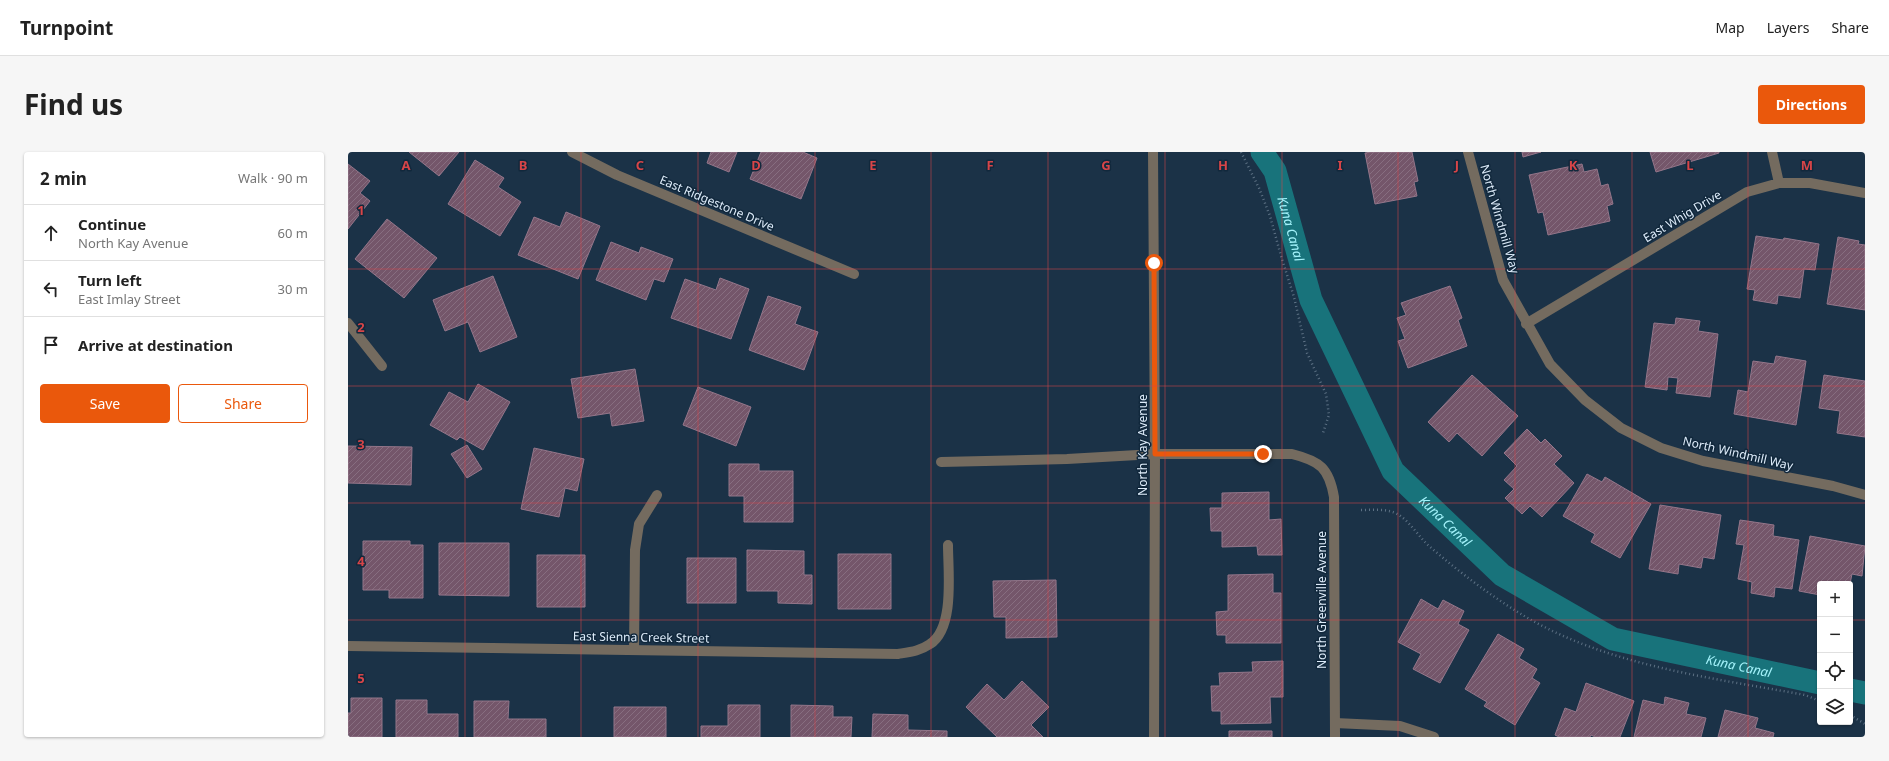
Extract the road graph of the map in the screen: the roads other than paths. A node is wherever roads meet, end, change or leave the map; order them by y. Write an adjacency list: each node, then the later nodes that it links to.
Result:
1 (572, 152): 7 (street, East Ridgestone Drive)
2 (1153, 152): 11 (street, North Kay Avenue)
3 (1468, 152): 9 (street, North Windmill Way)
4 (1772, 152): 5 (street)
5 (1779, 183): 6 (street, East Whig Drive); 9 (street, East Whig Drive)
6 (1865, 193)
7 (854, 274)
8 (348, 323): 10 (street)
9 (1526, 324): 14 (street, North Windmill Way)
10 (382, 366)
11 (1155, 454): 12 (street); 18 (street, North Greenville Avenue); 19 (street, North Kay Avenue)
12 (941, 462)
13 (657, 495): 17 (street)
14 (1865, 495)
15 (948, 545): 17 (street, East Sienna Creek Street)
16 (348, 646): 17 (street, East Sienna Creek Street)
17 (634, 650)
18 (1335, 723): 20 (street, North Greenville Avenue); 21 (street)
19 (1154, 737)
20 (1335, 737)
21 (1434, 737)

